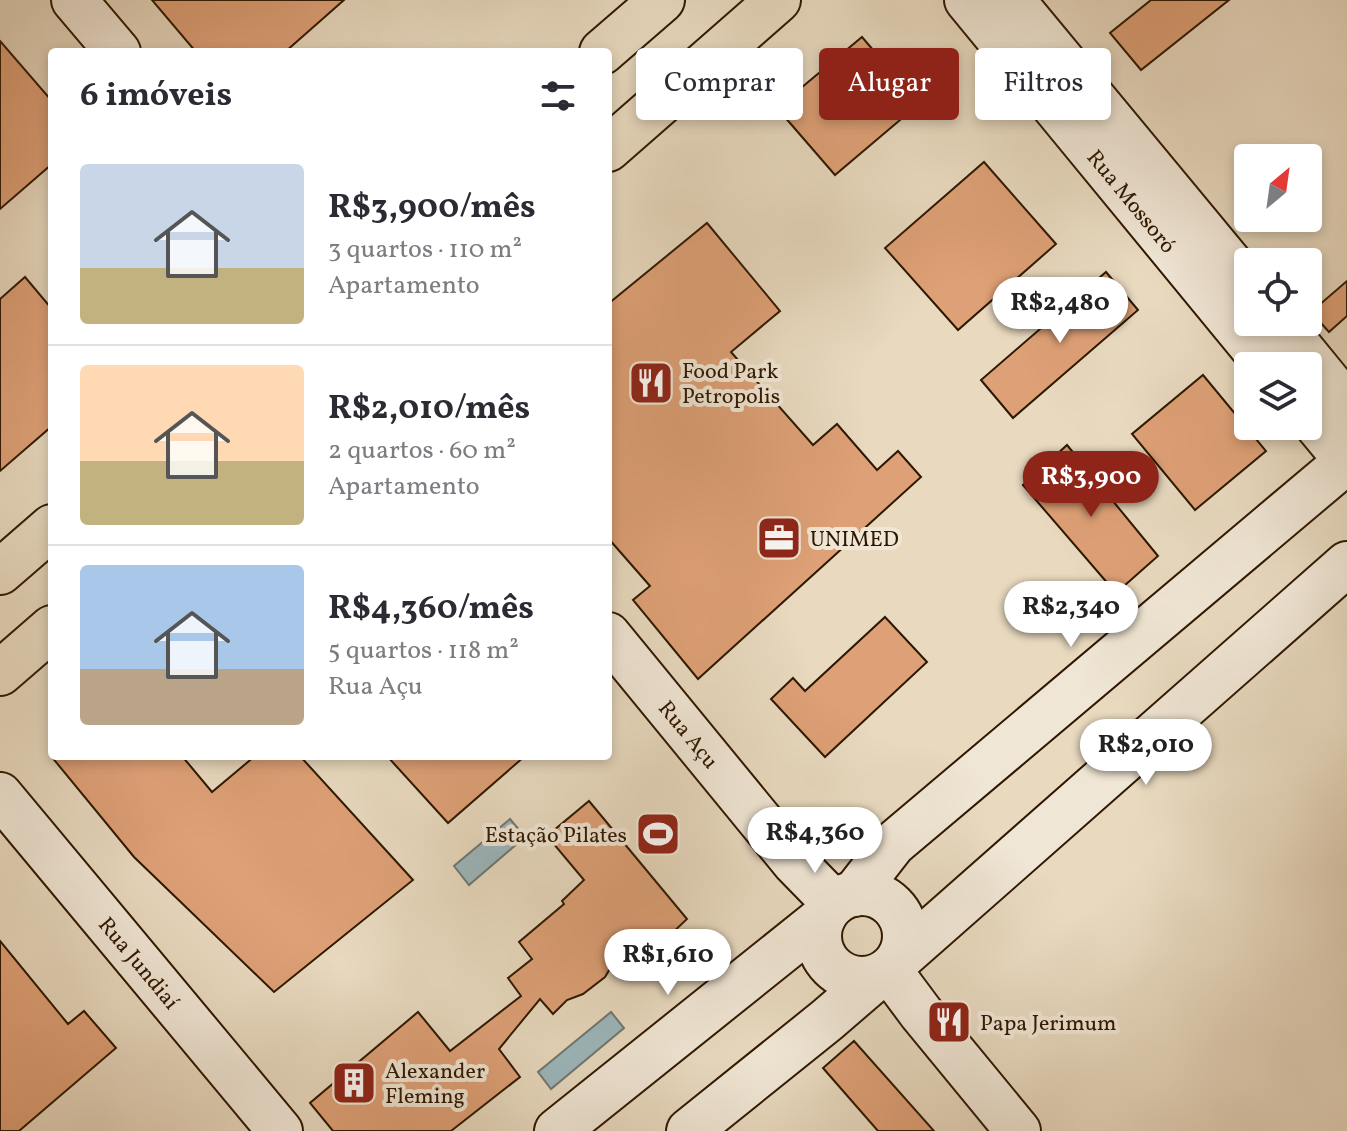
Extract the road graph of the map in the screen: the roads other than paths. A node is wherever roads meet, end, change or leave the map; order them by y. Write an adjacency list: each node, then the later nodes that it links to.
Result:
1 (74, 0): 6 (street)
2 (662, 0): 7 (main road)
3 (778, 0): 8 (main road)
4 (967, 0): 11 (street, Rua Mossoró)
5 (1012, 0): 9 (street, Rua Mossoró)
6 (115, 48)
7 (607, 48)
8 (612, 137)
9 (1234, 268)
10 (1290, 336): 12 (street)
11 (1256, 352)
12 (1347, 405)
13 (1322, 431): 14 (street)
14 (1347, 461): 22 (street)
15 (48, 530): 17 (main road)
16 (1347, 564): 23 (street)
17 (0, 572)
18 (48, 631): 20 (main road)
19 (612, 640): 22 (street, Rua Açu)
20 (0, 673)
21 (0, 795): 24 (street, Rua Jundiaí)
22 (837, 905): 23 (street); 23 (street); 25 (street)
23 (888, 969): 26 (street); 27 (street)
24 (280, 1131)
25 (557, 1131)
26 (689, 1131)
27 (1018, 1131)

